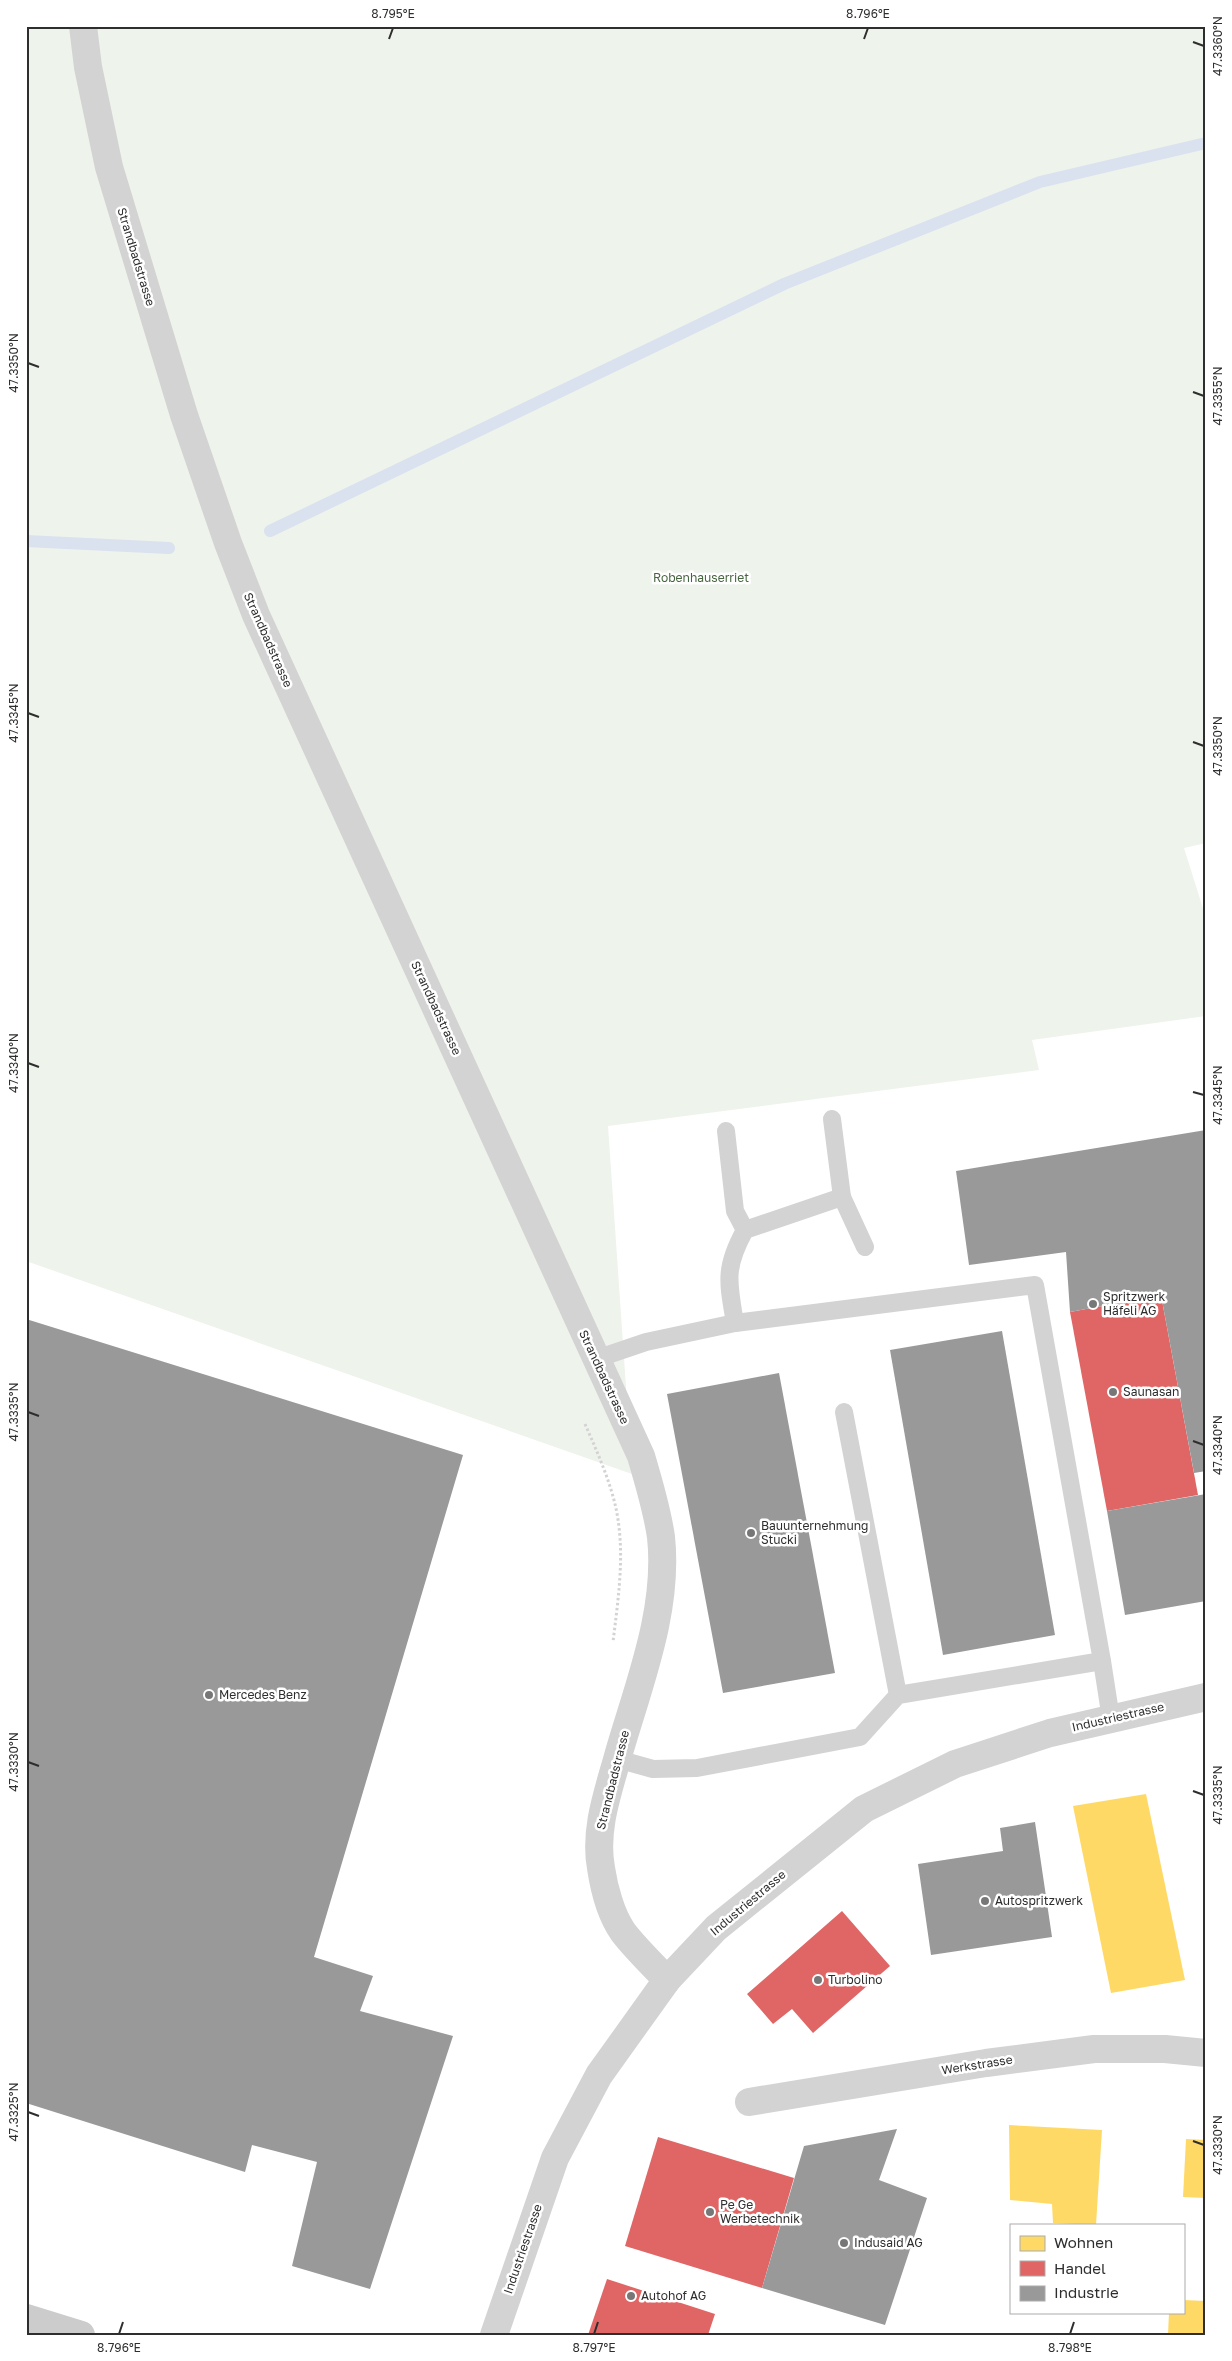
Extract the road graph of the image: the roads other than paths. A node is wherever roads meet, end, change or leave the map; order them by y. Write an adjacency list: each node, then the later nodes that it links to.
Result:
1 (83, 26): 8 (street, Strandbadstrasse)
2 (832, 1119): 4 (lane)
3 (726, 1131): 5 (lane)
4 (842, 1197): 5 (lane); 6 (lane)
5 (745, 1230): 7 (lane)
6 (865, 1247)
7 (736, 1323): 8 (lane); 10 (lane)
8 (596, 1360): 14 (street, Strandbadstrasse)
9 (844, 1412): 11 (lane)
10 (1102, 1661): 11 (lane); 13 (lane)
11 (898, 1694): 14 (lane)
12 (1206, 1698): 13 (street, Industriestrasse)
13 (1111, 1719): 15 (street, Industriestrasse)
14 (617, 1760): 15 (street, Strandbadstrasse)
15 (667, 1980): 20 (street, Industriestrasse)
16 (1206, 2053): 17 (street, Werkstrasse)
17 (749, 2102)
18 (26, 2318): 19 (street)
19 (81, 2335)
20 (494, 2335)

